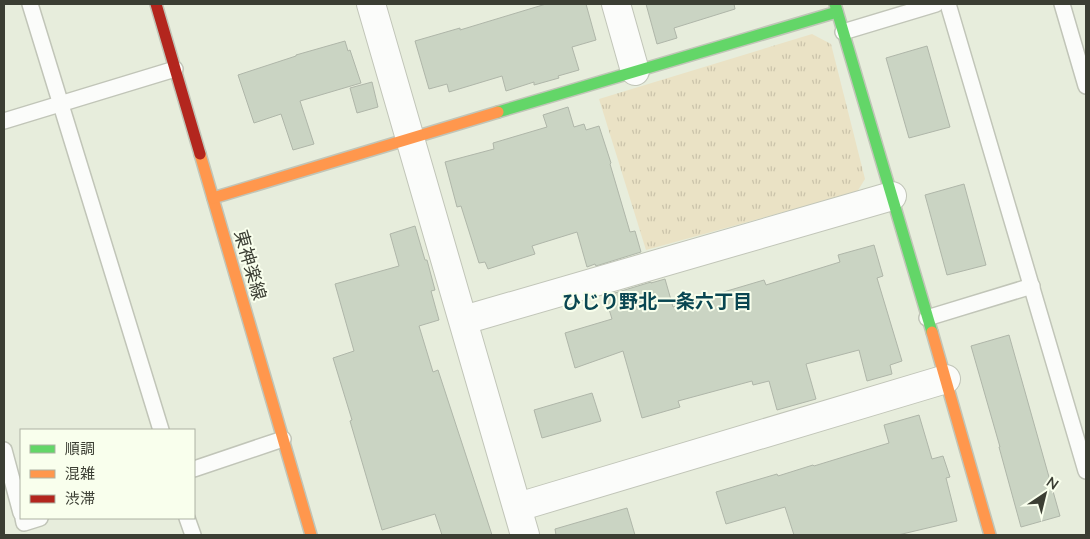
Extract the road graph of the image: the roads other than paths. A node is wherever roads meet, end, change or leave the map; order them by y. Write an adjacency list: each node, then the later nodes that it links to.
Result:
1 (30, 4): 13 (lane)
2 (156, 4): 10 (street, 東神楽線)
3 (371, 4): 15 (street)
4 (616, 4): 11 (street)
5 (936, 4): 9 (lane)
6 (948, 4): 18 (lane)
7 (1062, 4): 12 (lane)
8 (836, 8): 9 (street); 11 (street)
9 (843, 32): 16 (street)
10 (175, 69): 13 (lane); 17 (street, 東神楽線)
11 (635, 71): 15 (street)
12 (1086, 86)
13 (60, 103): 14 (lane); 22 (lane)
14 (4, 121)
15 (410, 138): 17 (street); 20 (street)
16 (892, 196): 19 (street); 20 (street)
17 (213, 198): 23 (street, 東神楽線)
18 (1032, 286): 19 (lane); 26 (lane)
19 (928, 318): 21 (street)
20 (464, 320): 27 (street)
21 (946, 379): 27 (street); 33 (street)
22 (161, 429)
23 (283, 439): 25 (lane); 31 (street, 東神楽線)
24 (4, 450): 28 (lane)
25 (195, 469)
26 (1086, 471)
27 (518, 507): 32 (street)
28 (20, 508)
29 (187, 519): 30 (lane)
30 (193, 535)
31 (311, 535)
32 (525, 535)
33 (990, 535)

